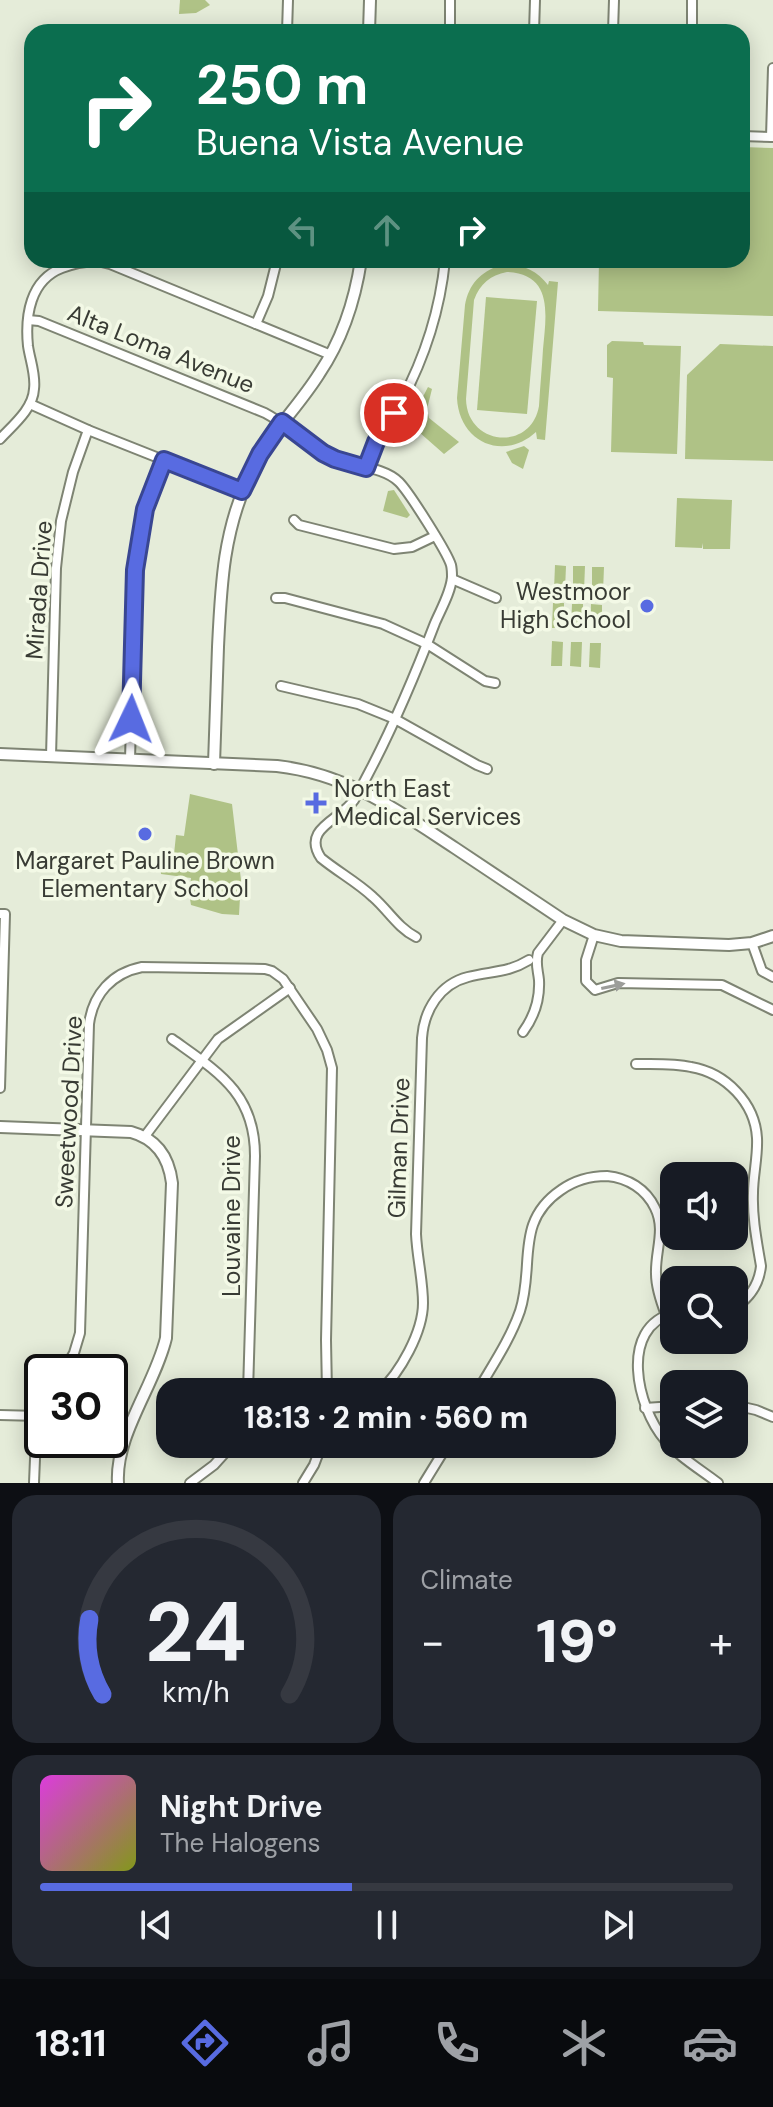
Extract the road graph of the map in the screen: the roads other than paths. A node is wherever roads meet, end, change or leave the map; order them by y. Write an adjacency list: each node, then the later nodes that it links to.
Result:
1 (288, 0): 7 (street)
2 (370, 0): 8 (street)
3 (450, 0): 9 (street)
4 (535, 0): 10 (street)
5 (614, 0): 11 (street)
6 (692, 0): 12 (street)
7 (287, 24)
8 (369, 24)
9 (450, 24)
10 (534, 24)
11 (613, 24)
12 (692, 24)
13 (773, 68): 15 (street)
14 (750, 136): 15 (street)
15 (772, 137)
16 (62, 268): 21 (street)
17 (120, 268): 22 (street)
18 (275, 268): 22 (street)
19 (359, 268): 23 (street)
20 (444, 268): 29 (street)
21 (28, 320): 24 (street); 25 (street, Alta Loma Avenue)
22 (256, 324): 23 (street)
23 (331, 355): 25 (street)
24 (30, 404): 26 (street); 27 (street)
25 (282, 422): 29 (street, Alta Loma Avenue); 30 (street)
26 (88, 430): 28 (street); 41 (street, Mirada Drive)
27 (0, 439)
28 (164, 460): 30 (street); 42 (street)
29 (366, 468): 32 (street, Alta Loma Avenue)
30 (242, 491): 43 (street)
31 (294, 520): 32 (street)
32 (435, 536): 33 (street, Alta Loma Avenue)
33 (452, 579): 35 (street); 36 (street)
34 (276, 598): 36 (street)
35 (496, 598)
36 (427, 644): 37 (street); 39 (street)
37 (495, 683)
38 (281, 686): 39 (street)
39 (395, 719): 44 (street); 45 (street)
40 (0, 754): 41 (street)
41 (51, 756): 42 (street)
42 (130, 760): 43 (street)
43 (214, 764): 45 (street)
44 (487, 769)
45 (360, 789): 47 (street); 50 (street)
46 (3, 914): 60 (street)
47 (563, 920): 48 (street); 52 (street)
48 (594, 935): 51 (street); 55 (street, one-way to 55)
49 (773, 936): 51 (street)
50 (416, 937)
51 (752, 943): 53 (street)
52 (532, 960): 56 (street); 70 (street, Gilman Drive)
53 (773, 977)
54 (290, 988): 58 (street); 62 (street, Sweetwood Drive); 69 (street, Sweetwood Drive)
55 (773, 1010)
56 (523, 1032)
57 (172, 1039): 58 (street, Louvaine Drive)
58 (201, 1060): 63 (street); 68 (street, Louvaine Drive)
59 (636, 1064): 65 (street)
60 (0, 1088)
61 (0, 1127): 62 (street)
62 (86, 1129): 63 (street); 67 (street, Sweetwood Drive)
63 (145, 1136): 83 (street)
64 (660, 1296): 71 (street)
65 (748, 1298)
66 (660, 1322): 73 (street)
67 (73, 1354)
68 (248, 1378)
69 (327, 1378)
70 (391, 1378)
71 (485, 1378)
72 (660, 1407): 73 (street)
73 (645, 1408): 87 (street)
74 (748, 1408): 77 (street)
75 (24, 1414): 76 (street)
76 (0, 1415)
77 (773, 1417)
78 (35, 1458): 82 (street)
79 (220, 1458): 84 (street)
80 (317, 1458): 85 (street)
81 (439, 1458): 86 (street)
82 (34, 1483)
83 (118, 1483)
84 (190, 1483)
85 (303, 1483)
86 (424, 1483)
87 (718, 1483)

